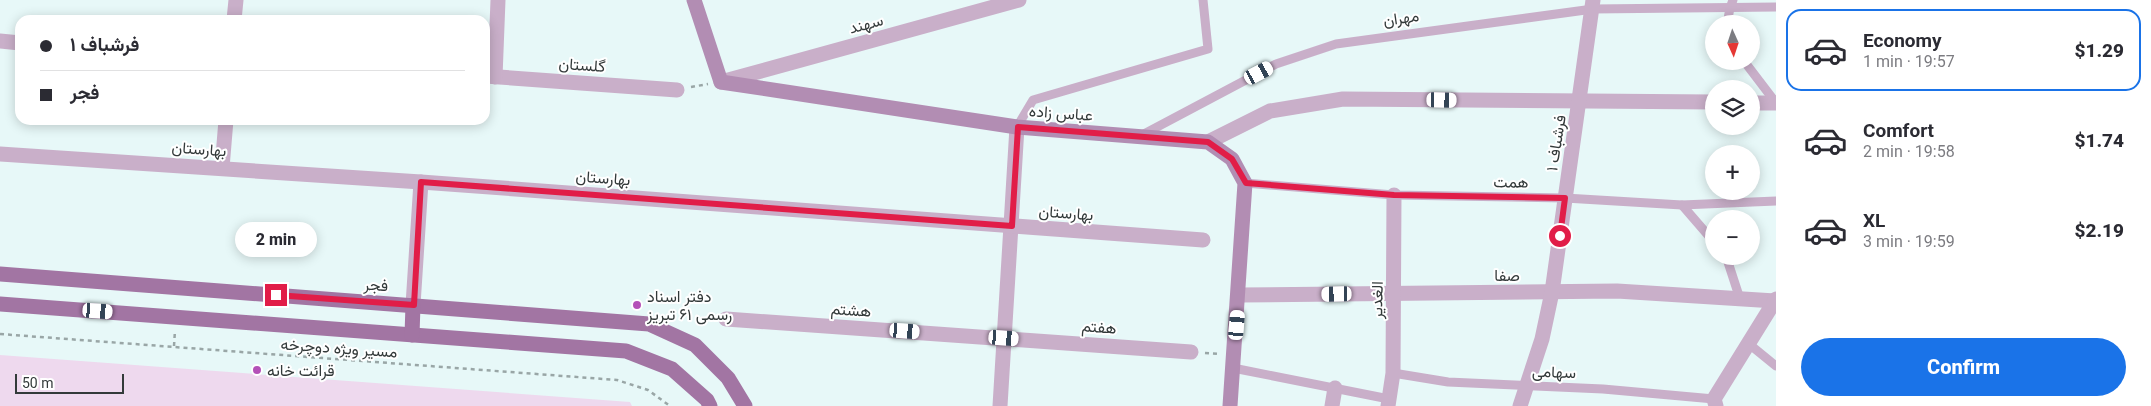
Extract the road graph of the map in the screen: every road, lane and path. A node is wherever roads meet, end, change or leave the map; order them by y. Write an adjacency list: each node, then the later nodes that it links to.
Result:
1 (236, 0): 9 (street)
2 (498, 0): 13 (street)
3 (694, 0): 14 (main road)
4 (1020, 0): 14 (street, سهند)
5 (1203, 0): 21 (lane)
6 (1731, 4): 7 (lane, مهران); 8 (lane, مهران)
7 (1593, 5): 16 (street, فرشباف ۱); 22 (lane, مهران)
8 (1776, 7)
9 (234, 15)
10 (0, 41): 11 (street)
11 (15, 42)
12 (1751, 70): 19 (lane)
13 (490, 76): 15 (street, گلستان)
14 (721, 82): 15 (path); 21 (main road, عباس زاده)
15 (677, 90)
16 (1580, 101): 17 (street); 23 (street); 29 (street, فرشباف ۱)
17 (1705, 102)
18 (1760, 102): 19 (street)
19 (1776, 103)
20 (226, 125): 25 (street)
21 (1018, 127): 22 (main road, عباس زاده); 32 (street)
22 (1140, 136): 23 (main road, عباس زاده)
23 (1208, 142): 27 (main road)
24 (0, 154): 25 (street, بهارستان)
25 (222, 168): 26 (street, بهارستان)
26 (421, 182): 32 (street, بهارستان); 43 (street)
27 (1246, 183): 28 (lane, همت); 39 (main road)
28 (1394, 195): 29 (lane, همت); 38 (street, الغدیر)
29 (1565, 198): 31 (lane, همت); 37 (street, فرشباف ۱)
30 (1776, 201): 31 (lane, همت)
31 (1682, 205): 33 (lane)
32 (1012, 226): 34 (street, بهارستان); 47 (street)
33 (1705, 232)
34 (1203, 240)
35 (1729, 265): 40 (lane)
36 (0, 274): 43 (main road, فجر)
37 (1552, 292): 38 (street, صفا); 40 (street, صفا); 53 (street, فرشباف ۱)
38 (1395, 293): 39 (street, صفا); 52 (street, الغدیر)
39 (1239, 294): 50 (main road)
40 (1740, 299): 41 (street, صفا)
41 (1776, 300): 48 (street)
42 (0, 304): 46 (main road)
43 (414, 305): 46 (main road); 59 (main road, فجر)
44 (726, 319): 47 (street, هشتم)
45 (0, 334): 57 (path, مسیر ویژه دوچرخه)
46 (412, 335): 58 (main road)
47 (1004, 338): 49 (street, هفتم); 60 (street)
48 (1750, 344): 51 (lane); 56 (street)
49 (1191, 352): 50 (path)
50 (1234, 361): 54 (lane); 61 (main road)
51 (1776, 366)
52 (1393, 373): 53 (lane, سهامی); 55 (street, الغدیر)
53 (1526, 386): 56 (lane, سهامی); 63 (street, فرشباف ۱)
54 (1335, 388): 55 (lane); 62 (street)
55 (1389, 402)
56 (1715, 402)
57 (670, 406)
58 (710, 406)
59 (746, 406)
60 (1000, 406)
61 (1230, 406)
62 (1332, 406)
63 (1520, 406)

